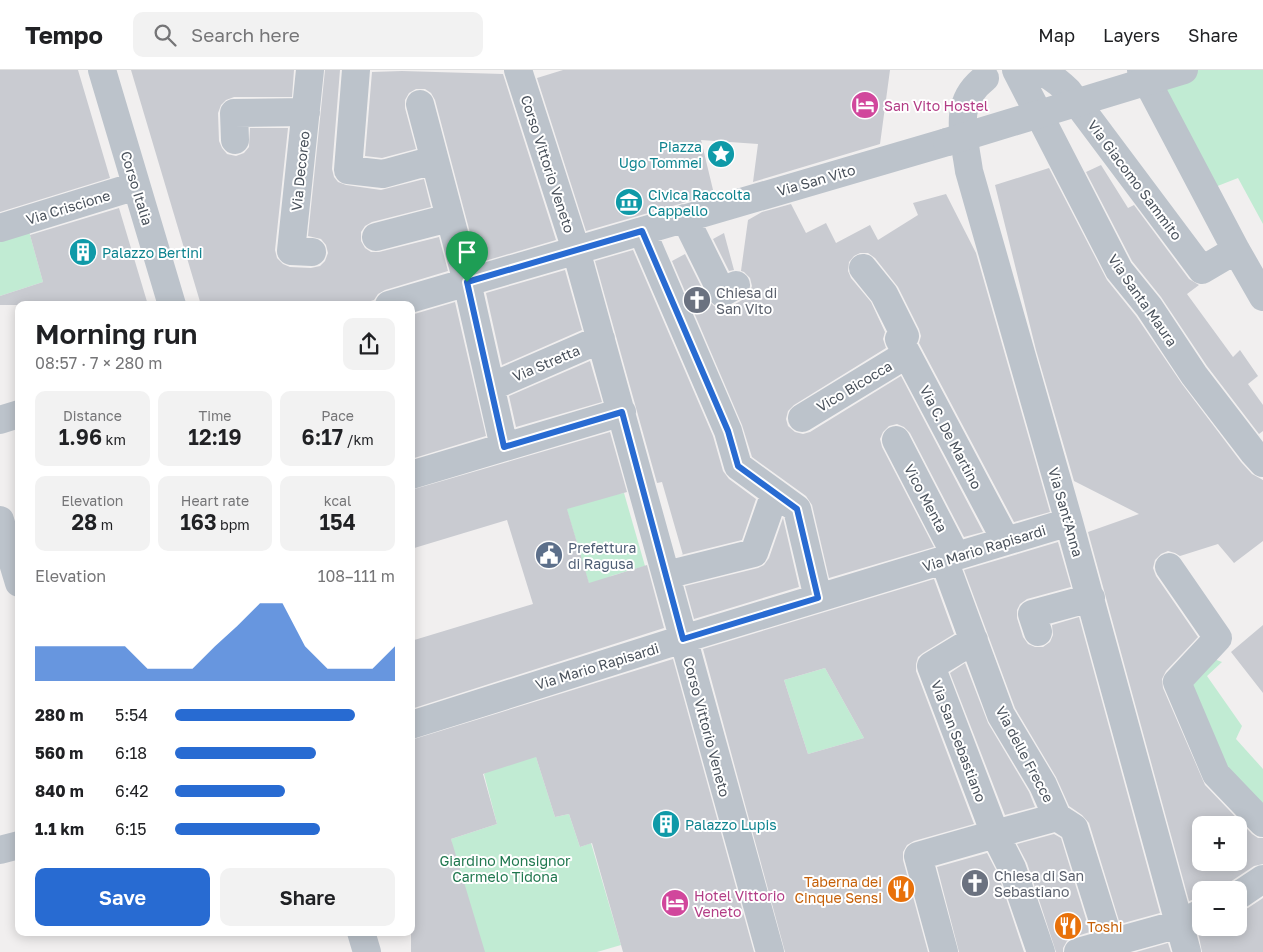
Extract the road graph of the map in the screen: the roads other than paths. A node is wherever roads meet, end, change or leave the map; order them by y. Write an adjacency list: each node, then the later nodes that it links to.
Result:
1 (102, 70): 14 (street, Corso Italia)
2 (310, 70): 11 (street, Via Decoreo)
3 (356, 70): 13 (street)
4 (518, 70): 20 (street, Corso Vittorio Veneto)
5 (1016, 70): 38 (street, Via Santa Maura)
6 (1035, 70): 21 (street, Via Giacomo Sammito)
7 (1141, 70): 21 (street)
8 (1184, 70): 16 (street, Via San Vito, bridge)
9 (984, 73): 42 (street, Via Sant'Anna)
10 (420, 104): 13 (street)
11 (306, 112): 12 (street); 22 (street, Via Decoreo)
12 (235, 140)
13 (434, 160): 15 (street)
14 (136, 186): 17 (street, Via Criscione); 27 (street, Corso Italia)
15 (449, 218): 19 (street); 24 (street)
16 (685, 218): 18 (street, Via San Vito); 25 (street)
17 (0, 228)
18 (642, 231): 20 (street, Via San Vito); 40 (street)
19 (376, 237)
20 (576, 250): 24 (street, Via San Vito); 29 (street, Corso Vittorio Veneto)
21 (1236, 250): 26 (street)
22 (312, 252)
23 (863, 268): 30 (street, Via C. De Martino)
24 (467, 282): 28 (street, Via San Vito); 31 (street)
25 (736, 285)
26 (1263, 297)
27 (171, 301)
28 (403, 301)
29 (601, 339): 31 (street, Via Stretta); 32 (street, Corso Vittorio Veneto)
30 (906, 345): 34 (street, Vico Bicocca); 43 (street, Via C. De Martino)
31 (491, 387): 37 (street)
32 (622, 412): 37 (street); 47 (street, Corso Vittorio Veneto)
33 (15, 415): 35 (street)
34 (802, 418)
35 (0, 420)
36 (896, 440): 44 (street, Vico Menta)
37 (504, 447): 39 (street)
38 (1263, 463)
39 (415, 474)
40 (774, 493): 47 (street); 48 (street)
41 (0, 520): 46 (street)
42 (1069, 522): 43 (street, Via Mario Rapisardi); 49 (street, Via Sant'Anna)
43 (1006, 540): 44 (street, Via Mario Rapisardi)
44 (950, 558): 48 (street, Via Mario Rapisardi); 52 (street, Via delle Frecce)
45 (1169, 567): 55 (street)
46 (15, 570)
47 (666, 575): 51 (street, Corso Vittorio Veneto)
48 (818, 598): 51 (street, Via Mario Rapisardi)
49 (1090, 598): 50 (street); 61 (street, Via Sant'Anna)
50 (1038, 632)
51 (683, 639): 53 (street, Via Mario Rapisardi); 65 (street, Corso Vittorio Veneto)
52 (974, 640): 54 (street, Via delle Frecce); 56 (street, Via San Sebastiano)
53 (415, 723)
54 (1057, 817): 56 (street); 63 (street, Via delle Frecce)
55 (1263, 823)
56 (996, 834): 66 (street); 67 (street)
57 (15, 846): 58 (street)
58 (0, 850)
59 (1263, 879): 60 (street)
60 (1247, 890)
61 (1190, 918): 63 (street); 69 (street, Via Sant'Anna)
62 (362, 936): 64 (street)
63 (1110, 943): 68 (street)
64 (367, 952)
65 (770, 952)
66 (944, 952)
67 (1041, 952)
68 (1078, 952)
69 (1187, 952)

